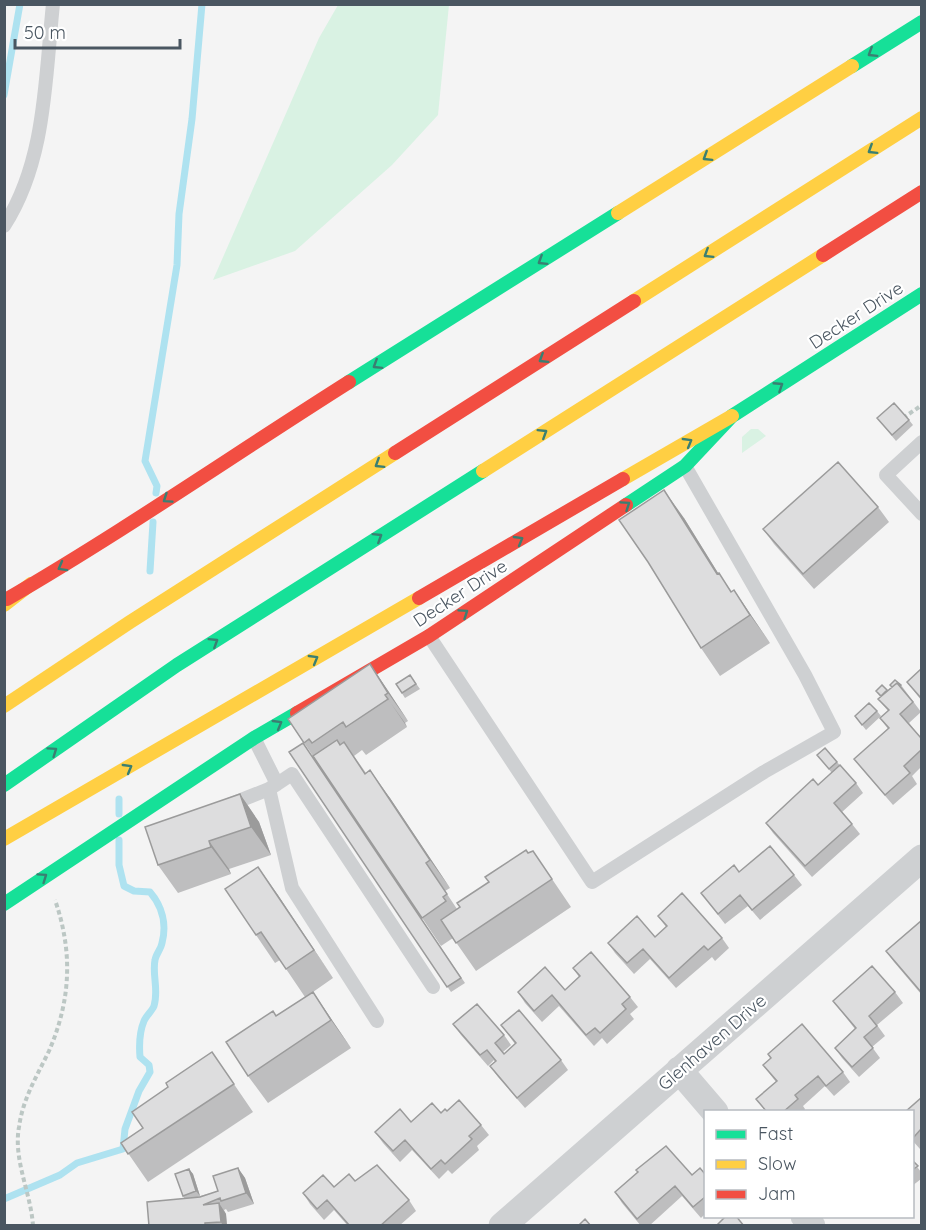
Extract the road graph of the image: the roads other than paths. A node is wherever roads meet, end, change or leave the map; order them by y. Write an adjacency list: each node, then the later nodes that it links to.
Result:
1 (53, 4): 5 (lane)
2 (921, 22): 11 (main road, one-way to 11)
3 (921, 118): 15 (main road, one-way to 15)
4 (921, 192): 17 (main road, one-way to 4)
5 (4, 226)
6 (921, 294): 7 (main road, Decker Drive, one-way to 6)
7 (732, 416): 9 (main road, Decker Drive); 20 (main road, one-way to 7)
8 (921, 442): 10 (lane)
9 (685, 466): 14 (main road, Decker Drive, one-way to 9); 14 (lane)
10 (921, 514)
11 (31, 584): 12 (main road); 13 (main road)
12 (4, 600)
13 (4, 605)
14 (429, 636): 16 (main road, Decker Drive, one-way to 14)
15 (4, 706)
16 (254, 738): 18 (lane); 22 (main road, Decker Drive, one-way to 16)
17 (4, 785)
18 (273, 786): 19 (lane); 23 (lane); 24 (lane)
19 (215, 811)
20 (4, 839)
21 (921, 858): 25 (street, Glenhaven Drive)
22 (4, 904)
23 (433, 987)
24 (377, 1022)
25 (679, 1070): 26 (street); 27 (street, Glenhaven Drive)
26 (713, 1110)
27 (502, 1226)

